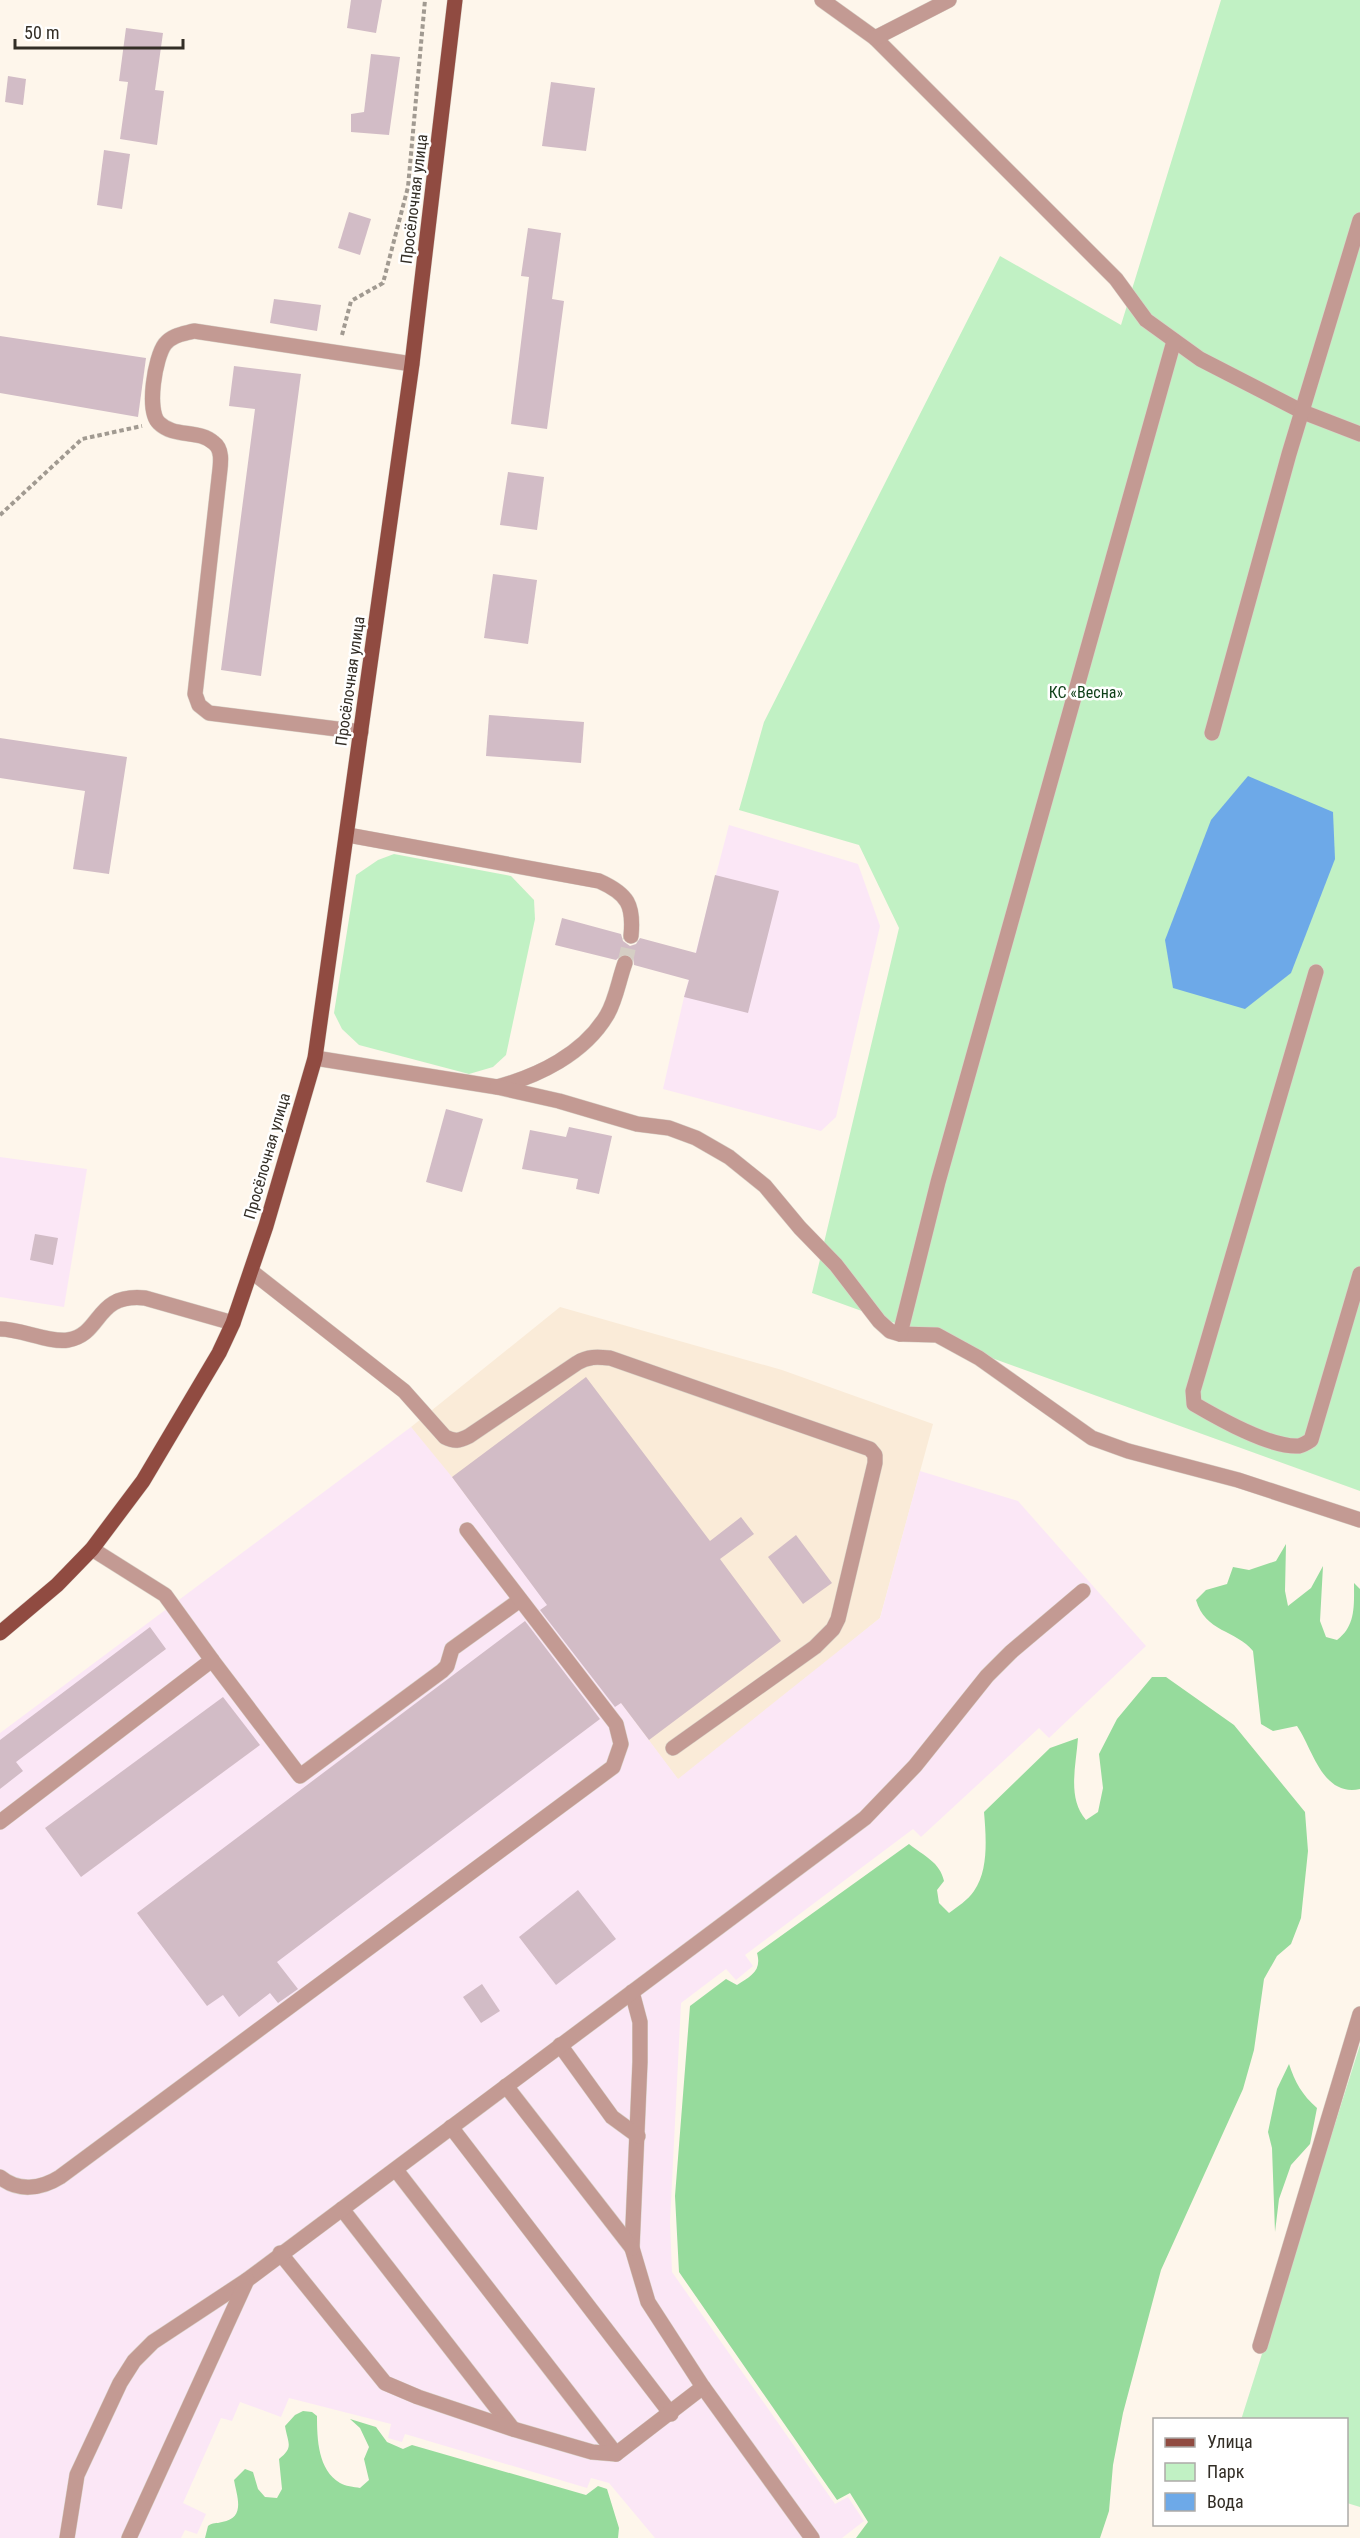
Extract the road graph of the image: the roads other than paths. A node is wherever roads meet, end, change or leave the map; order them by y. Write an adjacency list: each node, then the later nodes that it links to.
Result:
1 (455, 0): 7 (main road, Просёлочная улица)
2 (822, 0): 4 (street)
3 (949, 0): 4 (street)
4 (874, 38): 6 (street)
5 (1360, 220): 8 (street)
6 (1174, 341): 8 (street); 22 (street)
7 (412, 364): 10 (main road, Просёлочная улица); 10 (street)
8 (1303, 412): 9 (street); 11 (street)
9 (1360, 434)
10 (361, 732): 12 (main road, Просёлочная улица)
11 (1212, 733)
12 (348, 834): 13 (street); 16 (main road, Просёлочная улица)
13 (631, 936)
14 (625, 963): 17 (street)
15 (1316, 972): 19 (street)
16 (315, 1058): 17 (street); 18 (main road, Просёлочная улица)
17 (497, 1087): 22 (street)
18 (251, 1271): 20 (main road, Просёлочная улица); 30 (street)
19 (1360, 1274)
20 (233, 1323): 21 (street); 25 (main road, Просёлочная улица)
21 (0, 1329)
22 (900, 1334): 23 (street)
23 (1360, 1520)
24 (467, 1530): 27 (street)
25 (92, 1549): 28 (main road, Просёлочная улица); 29 (street)
26 (1083, 1591): 32 (street)
27 (520, 1600): 29 (street); 39 (street)
28 (0, 1633)
29 (212, 1660): 31 (street)
30 (673, 1748)
31 (0, 1822)
32 (633, 1992): 34 (street); 37 (street)
33 (1360, 2014): 44 (street)
34 (561, 2045): 35 (street); 37 (street)
35 (506, 2086): 36 (street); 41 (street)
36 (451, 2127): 38 (street); 46 (street)
37 (638, 2136): 41 (street)
38 (396, 2170): 40 (street); 48 (street)
39 (0, 2177)
40 (342, 2209): 42 (street); 47 (street)
41 (632, 2248): 45 (street)
42 (280, 2253): 43 (street); 47 (street)
43 (247, 2280): 49 (street); 50 (street)
44 (1260, 2346)
45 (703, 2387): 46 (street); 51 (street)
46 (671, 2414): 48 (street)
47 (513, 2429): 48 (street)
48 (616, 2454)
49 (67, 2538)
50 (129, 2538)
51 (812, 2538)

